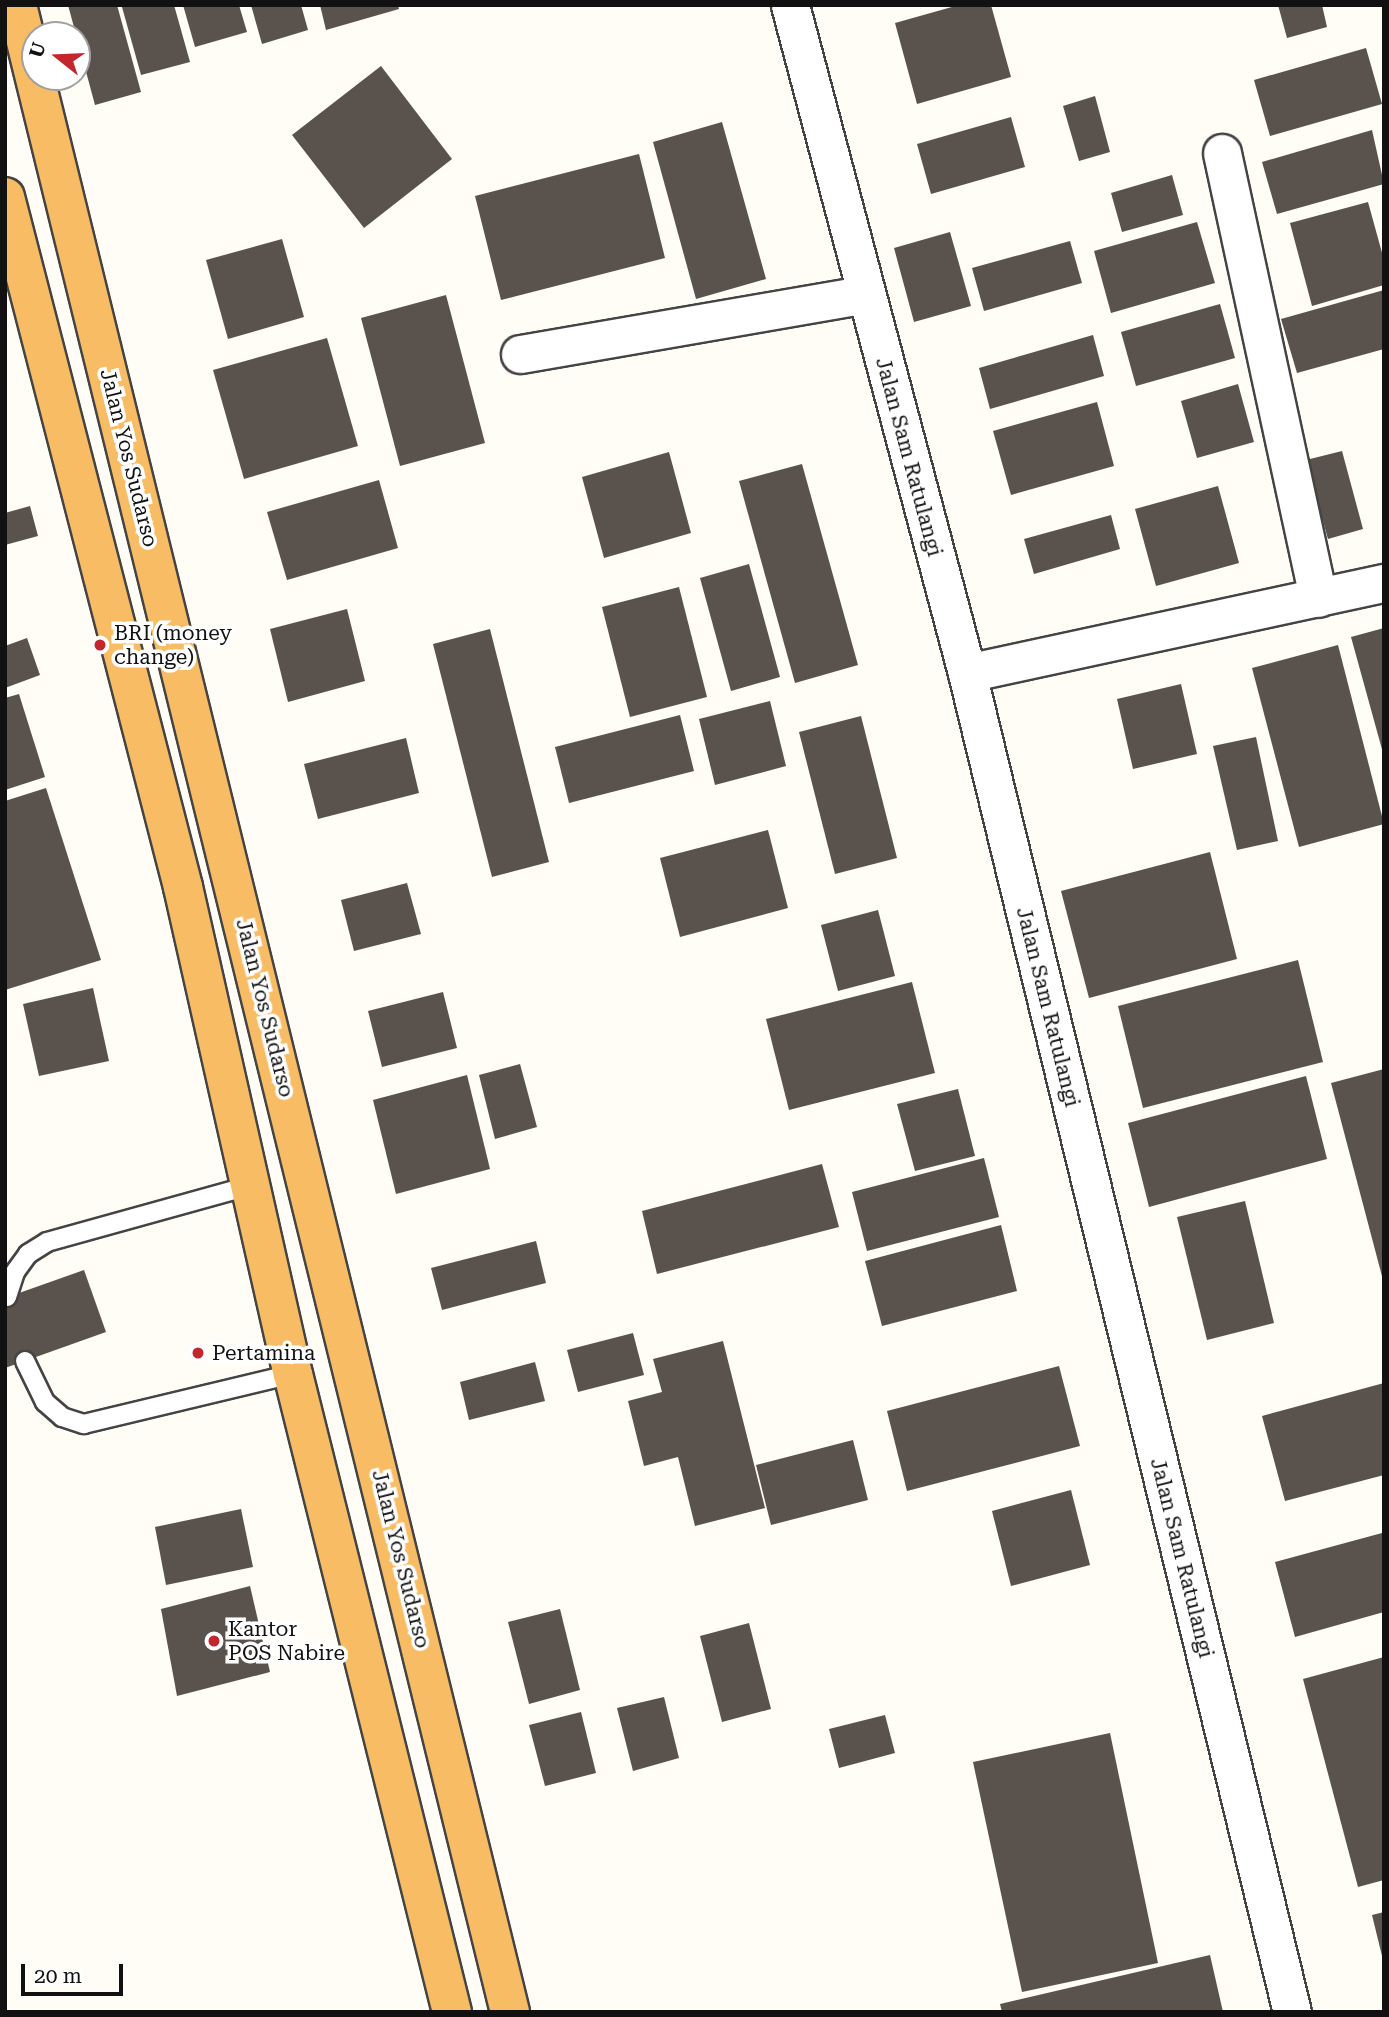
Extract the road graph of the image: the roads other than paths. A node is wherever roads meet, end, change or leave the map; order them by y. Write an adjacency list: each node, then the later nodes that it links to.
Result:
1 (17, 5): 14 (highway, Jalan Yos Sudarso)
2 (790, 5): 5 (street, Jalan Sam Ratulangi)
3 (1222, 153): 8 (street)
4 (5, 197): 10 (highway)
5 (866, 294): 6 (street); 9 (street, Jalan Sam Ratulangi)
6 (520, 354)
7 (1384, 583): 8 (street)
8 (1318, 598): 9 (street)
9 (967, 673): 18 (street, Jalan Sam Ratulangi)
10 (252, 1185): 11 (lane); 13 (highway)
11 (7, 1297)
12 (25, 1361): 13 (lane)
13 (293, 1374): 15 (highway)
14 (448, 1754): 15 (highway); 17 (highway, Jalan Yos Sudarso)
15 (391, 1771): 16 (highway)
16 (452, 2012)
17 (510, 2012)
18 (1293, 2012)

